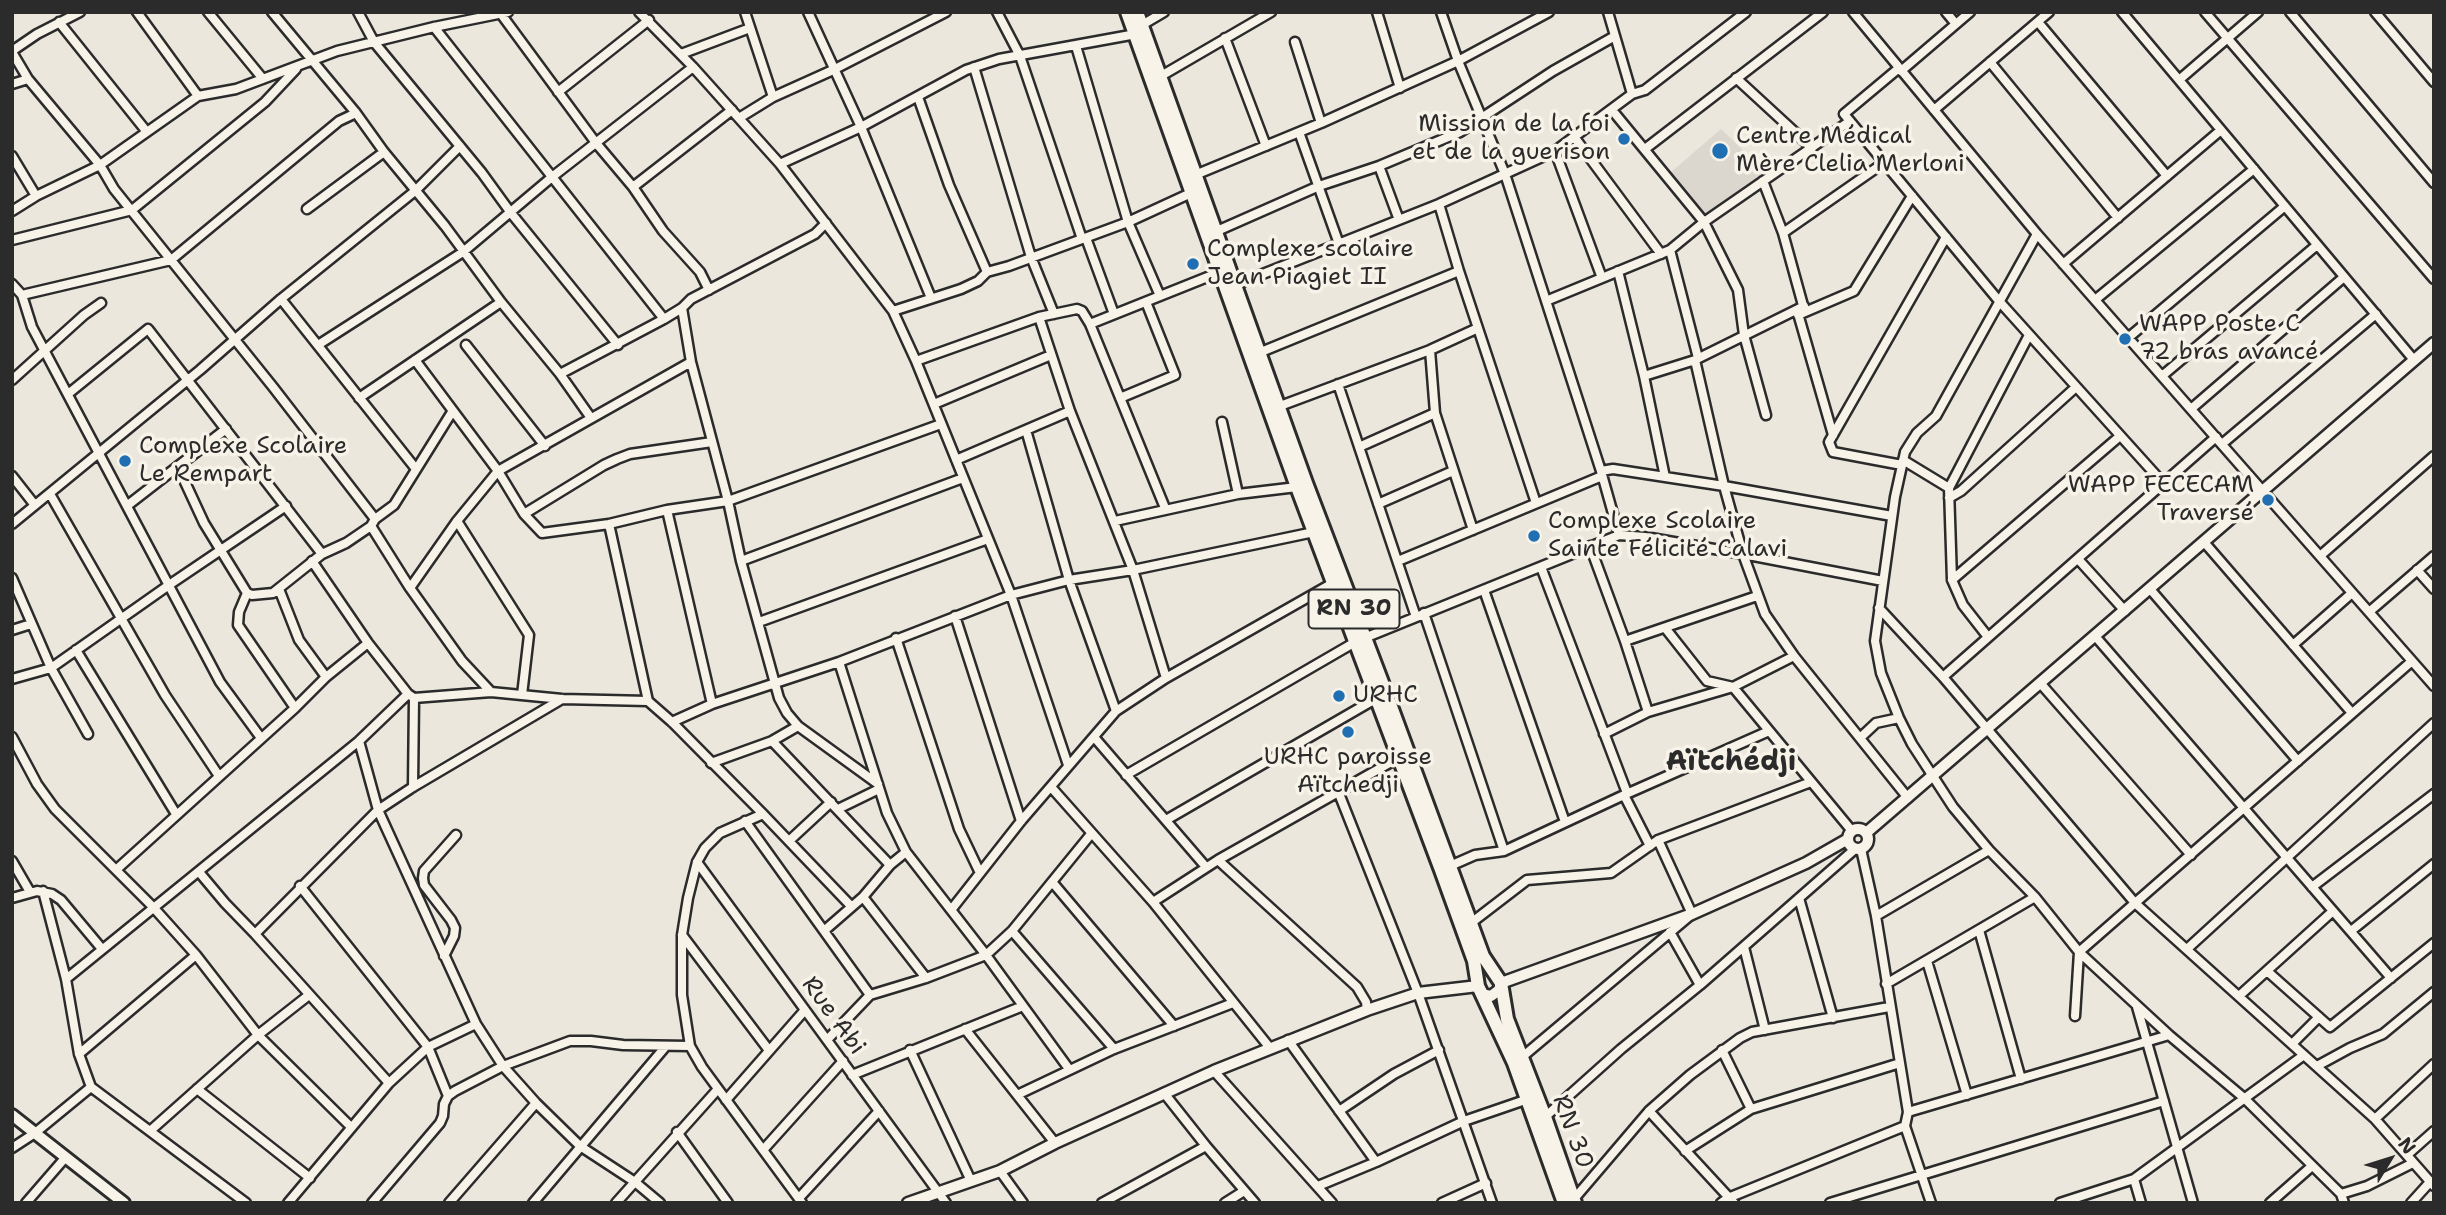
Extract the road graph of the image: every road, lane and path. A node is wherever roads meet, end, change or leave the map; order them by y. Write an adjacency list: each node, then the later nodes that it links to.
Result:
1 (80, 12): 33 (street)
2 (137, 12): 66 (street)
3 (208, 12): 59 (street)
4 (272, 12): 48 (street)
5 (358, 12): 42 (street)
6 (639, 12): 32 (street)
7 (744, 12): 37 (street)
8 (808, 12): 55 (street)
9 (946, 12): 55 (street)
10 (998, 12): 47 (street)
11 (1128, 12): 38 (main road, RN 30)
12 (1138, 12): 38 (main road, RN 30 / RN 30)
13 (1164, 12): 38 (street)
14 (1271, 12): 40 (street)
15 (1377, 12): 63 (street)
16 (1441, 12): 49 (street)
17 (1549, 12): 49 (street)
18 (1608, 12): 39 (street)
19 (1746, 12): 31 (street)
20 (1823, 12): 57 (street)
21 (1853, 12): 54 (street)
22 (1947, 12): 35 (street)
23 (1970, 12): 35 (street)
24 (2049, 12): 34 (street)
25 (2122, 12): 60 (street)
26 (2205, 12): 41 (street)
27 (2258, 12): 41 (street)
28 (2290, 12): 100 (street)
29 (2375, 12): 61 (street)
30 (504, 13): 36 (street); 64 (street)
31 (1734, 16): 65 (street)
32 (649, 20): 46 (street); 64 (street)
33 (59, 22): 45 (street); 79 (street)
34 (2038, 22): 50 (street); 97 (street)
35 (1956, 24): 54 (street)
36 (434, 27): 42 (street); 98 (street)
37 (750, 29): 46 (street); 67 (street)
38 (1139, 30): 44 (street); 56 (main road, RN 30 / RN 30); 104 (main road, RN 30)
39 (1615, 36): 65 (street); 74 (street)
40 (1225, 38): 56 (street); 84 (street)
41 (2227, 39): 60 (street); 138 (street)
42 (374, 42): 48 (street); 83 (street)
43 (1295, 42): 76 (street)
44 (1076, 46): 47 (street); 115 (street)
45 (12, 52): 58 (street)
46 (681, 54): 52 (street)
47 (1020, 56): 53 (street); 122 (street)
48 (312, 61): 51 (street); 72 (street)
49 (1458, 61): 63 (street); 74 (street)
50 (1990, 62): 71 (street); 113 (street)
51 (298, 67): 59 (street); 110 (street)
52 (693, 67): 69 (street); 82 (street)
53 (974, 67): 68 (street); 129 (street)
54 (1900, 69): 71 (street); 75 (street)
55 (833, 70): 67 (street); 77 (street)
56 (1161, 76): 96 (main road, RN 30 / RN 30)
57 (1736, 78): 85 (street); 86 (street)
58 (28, 79): 62 (street); 92 (street)
59 (263, 79): 66 (street)
60 (2179, 80): 78 (street)
61 (2434, 82)
62 (12, 84)
63 (1400, 88): 76 (street)
64 (558, 92): 82 (street)
65 (1632, 94): 70 (street)
66 (198, 96): 79 (street)
67 (773, 97): 73 (street)
68 (918, 97): 77 (street); 134 (street)
69 (732, 110): 73 (street); 102 (street)
70 (1612, 110): 81 (street); 86 (street)
71 (1934, 110): 120 (street)
72 (356, 113): 88 (street); 130 (street)
73 (739, 118): 91 (street)
74 (1482, 119): 93 (street); 95 (street)
75 (1850, 121): 85 (street); 90 (street)
76 (1321, 123): 80 (street)
77 (861, 127): 91 (street); 144 (street)
78 (2221, 131): 94 (street); 97 (street)
79 (147, 132): 92 (street)
80 (1299, 132): 84 (street); 101 (street)
81 (1575, 138): 87 (street); 128 (street)
82 (596, 143): 98 (street); 102 (street)
83 (460, 146): 103 (street); 112 (street)
84 (1266, 146): 96 (street)
85 (1812, 148): 99 (street)
86 (1645, 149): 116 (street)
87 (1555, 151): 95 (street); 137 (street)
88 (384, 152): 103 (street); 109 (street)
89 (12, 156): 105 (street)
90 (1885, 162): 106 (street); 119 (street)
91 (780, 164): 117 (street)
92 (100, 165): 105 (street); 110 (street)
93 (1379, 166): 101 (street); 114 (street)
94 (2254, 169): 108 (street); 146 (street)
95 (1505, 174): 107 (street); 147 (street)
96 (1195, 175): 118 (main road, RN 30 / RN 30)
97 (2167, 176): 113 (street)
98 (552, 177): 112 (street); 159 (street)
99 (1763, 181): 116 (street); 119 (street)
100 (2434, 183)
101 (1319, 186): 118 (street); 124 (street)
102 (633, 187): 141 (street)
103 (415, 191): 127 (street); 145 (street)
104 (1192, 193): 115 (street); 135 (main road, RN 30)
105 (36, 196): 111 (street)
106 (1912, 196): 121 (street); 154 (street)
107 (1439, 204): 114 (street); 132 (street)
108 (2285, 206): 125 (street); 164 (street)
109 (307, 209)
110 (132, 210): 123 (street); 130 (street)
111 (12, 212)
112 (511, 213): 127 (street); 168 (street)
113 (2118, 218): 131 (street)
114 (1399, 220): 124 (street)
115 (1128, 222): 122 (street); 143 (street)
116 (1704, 222): 126 (street); 162 (street)
117 (826, 223): 141 (street); 153 (street)
118 (1216, 231): 140 (main road, RN 30 / RN 30)
119 (1783, 233): 154 (street)
120 (2037, 234): 131 (street); 148 (street)
121 (1946, 237): 148 (street); 201 (street)
122 (1084, 239): 129 (street); 156 (street)
123 (12, 240)
124 (1339, 244): 140 (street)
125 (2317, 245): 136 (street); 181 (street)
126 (1670, 250): 128 (street); 174 (street)
127 (463, 252): 149 (street); 166 (street)
128 (1661, 254): 133 (street)
129 (1031, 257): 134 (street); 155 (street)
130 (171, 260): 142 (street); 165 (street)
131 (2063, 264): 146 (street)
132 (1459, 271): 161 (street); 172 (street)
133 (1618, 271): 137 (street); 180 (street)
134 (986, 272): 144 (street)
135 (1220, 272): 143 (street); 221 (main road, RN 30)
136 (2344, 277): 157 (street); 191 (street)
137 (1602, 278): 147 (street)
138 (2434, 279)
139 (12, 284): 142 (street)
140 (1235, 285): 172 (main road, RN 30 / RN 30)
141 (709, 290): 152 (street)
142 (22, 295): 171 (street)
143 (1160, 296): 150 (street)
144 (930, 298): 153 (street)
145 (281, 299): 165 (street); 166 (street)
146 (2095, 300): 164 (street)
147 (1546, 301): 215 (street)
148 (1999, 301): 163 (street); 210 (street)
149 (501, 302): 175 (street); 179 (street)
150 (1146, 302): 156 (street); 188 (street)
151 (101, 303): 171 (street)
152 (682, 308): 159 (street); 178 (street)
153 (893, 311): 177 (street)
154 (1801, 311): 162 (street); 201 (street)
155 (1054, 314): 158 (street); 160 (street)
156 (1114, 314): 160 (street)
157 (2376, 314): 176 (street); 203 (street)
158 (1039, 317): 173 (street); 177 (street)
159 (664, 319): 168 (street)
160 (1090, 324): 188 (street)
161 (1478, 328): 170 (street); 228 (street)
162 (1744, 335): 174 (street); 195 (street)
163 (2029, 335): 185 (street); 222 (street)
164 (2128, 338): 181 (street)
165 (233, 339): 182 (street); 239 (street)
166 (318, 345): 187 (street)
167 (466, 345): 205 (street)
168 (618, 345): 179 (street)
169 (2432, 347): 176 (street)
170 (1430, 350): 184 (street); 194 (street)
171 (45, 352): 183 (street); 186 (street)
172 (1261, 352): 190 (main road, RN 30 / RN 30)
173 (1051, 355): 189 (street); 192 (street)
174 (1696, 359): 180 (street); 220 (street)
175 (415, 360): 187 (street); 193 (street)
176 (2414, 360): 223 (street)
177 (916, 361): 189 (street)
178 (691, 362): 196 (street); 204 (street)
179 (560, 374): 196 (street)
180 (1644, 376): 217 (street)
181 (2162, 376): 191 (street)
182 (189, 379): 186 (street); 199 (street); 207 (street)
183 (12, 380)
184 (1338, 384): 190 (street); 206 (street)
185 (2076, 387): 202 (street); 226 (street)
186 (68, 394): 207 (street)
187 (359, 398): 212 (street)
188 (1120, 398): 233 (street)
189 (934, 404): 198 (street)
190 (1280, 406): 288 (main road, RN 30 / RN 30)
191 (2191, 409): 203 (street)
192 (1070, 411): 200 (street); 238 (street)
193 (452, 412): 212 (street); 213 (street)
194 (1435, 413): 206 (street); 214 (street)
195 (1766, 415)
196 (592, 418): 205 (street)
197 (1222, 422): 225 (street)
198 (941, 424): 209 (street); 227 (street)
199 (226, 429): 211 (street); 232 (street)
200 (1026, 430): 209 (street); 261 (street)
201 (1833, 435): 210 (street)
202 (2120, 436): 219 (street); 262 (street)
203 (2219, 440): 219 (street); 223 (street)
204 (712, 442): 227 (street); 235 (street)
205 (545, 446): 213 (street)
206 (1359, 447): 230 (street)
207 (98, 453): 224 (street); 231 (street)
208 (2434, 456): 251 (street)
209 (956, 460): 218 (street)
210 (1903, 463): 222 (street); 236 (street)
211 (178, 467): 231 (street); 248 (street)
212 (416, 469): 239 (street)
213 (498, 471): 235 (street); 237 (street)
214 (1453, 471): 230 (street); 242 (street)
215 (1601, 473): 217 (street); 228 (street); 244 (street)
216 (12, 476): 229 (street)
217 (1665, 477): 220 (street)
218 (963, 478): 245 (street); 255 (street)
219 (2163, 484): 253 (street)
220 (1724, 486): 236 (street); 250 (street)
221 (1297, 487): 225 (street); 243 (main road, RN 30)
222 (1949, 488): 226 (street)
223 (2263, 491): 246 (street); 251 (street)
224 (50, 494): 229 (street); 280 (street)
225 (1238, 494): 233 (street)
226 (1950, 498): 262 (street)
227 (728, 500): 234 (street); 255 (street)
228 (1536, 503): 242 (street)
229 (34, 504): 240 (street)
230 (1378, 504): 256 (street)
231 (128, 505): 265 (street)
232 (286, 506): 248 (street); 249 (street)
233 (1165, 508): 238 (street)
234 (667, 510): 241 (street); 311 (street)
235 (524, 514): 241 (street)
236 (1892, 516): 263 (street)
237 (457, 521): 266 (street); 306 (street)
238 (1115, 521): 258 (street)
239 (373, 523): 249 (street); 266 (street)
240 (12, 524)
241 (609, 524): 310 (street)
242 (1473, 530): 256 (street)
243 (1314, 532): 258 (street); 264 (main road, RN 30)
244 (1619, 535): 247 (street); 250 (street)
245 (988, 539): 273 (street); 281 (street)
246 (2204, 542): 268 (street); 291 (street)
247 (1590, 546): 257 (street); 289 (street)
248 (220, 551): 265 (street); 271 (street)
249 (322, 554): 254 (street)
250 (1743, 554): 263 (street); 274 (street)
251 (2320, 555): 272 (street)
252 (2434, 556): 259 (street)
253 (2078, 559): 276 (street); 286 (street)
254 (313, 561): 267 (street); 290 (street)
255 (741, 561): 281 (street)
256 (1398, 561): 278 (street)
257 (1541, 566): 270 (street); 323 (street)
258 (1133, 570): 261 (street); 299 (street)
259 (2417, 570): 269 (street); 277 (street)
260 (12, 578): 282 (street)
261 (1069, 580): 273 (street); 313 (street)
262 (1952, 580): 286 (street)
263 (1883, 581): 275 (street)
264 (1333, 583): 288 (main road, RN 30); 299 (street)
265 (169, 584): 280 (street); 326 (street)
266 (410, 588): 305 (street)
267 (279, 589): 271 (street); 297 (street)
268 (2150, 589): 276 (street); 331 (street)
269 (2434, 589)
270 (1485, 590): 278 (street); 354 (street)
271 (247, 593): 312 (street)
272 (2352, 593): 277 (street); 291 (street)
273 (1011, 594): 279 (street); 333 (street)
274 (1757, 596): 283 (street); 293 (street)
275 (1879, 608): 298 (street); 316 (street)
276 (2125, 611): 285 (street)
277 (2369, 612): 294 (street)
278 (1420, 615): 288 (street); 364 (street)
279 (955, 616): 287 (street); 353 (street)
280 (120, 619): 292 (street); 335 (street)
281 (759, 622): 301 (street)
282 (32, 624): 284 (street); 296 (street)
283 (1666, 629): 289 (street); 304 (street)
284 (12, 630)
285 (2095, 636): 302 (street); 346 (street)
286 (1989, 637): 298 (street)
287 (896, 638): 295 (street); 377 (street)
288 (1361, 639): 308 (main road, RN 30); 334 (street); 373 (main road, RN 30 / RN 30)
289 (1625, 641): 314 (street)
290 (369, 643): 297 (street); 307 (street)
291 (2293, 645): 315 (street)
292 (76, 650): 296 (street); 349 (street)
293 (1794, 656): 304 (street); 327 (street)
294 (2412, 661): 303 (street); 315 (street)
295 (839, 662): 301 (street); 338 (street)
296 (51, 668): 300 (street); 322 (street)
297 (326, 677): 312 (street)
298 (1942, 677): 320 (street)
299 (1166, 678): 313 (street)
300 (12, 679)
301 (775, 683): 311 (street); 319 (street)
302 (2041, 684): 320 (street); 366 (street)
303 (2434, 686)
304 (1733, 687): 314 (street); 321 (street)
305 (491, 692): 306 (street); 307 (street)
306 (522, 695): 309 (street)
307 (411, 696): 328 (street); 339 (street)
308 (1377, 698): 330 (main road, RN 30); 351 (street)
309 (562, 699): 310 (street); 339 (street)
310 (648, 701): 317 (street)
311 (712, 704): 317 (street)
312 (295, 708): 326 (street)
313 (1116, 711): 325 (street)
314 (1648, 712): 323 (street)
315 (2352, 713): 331 (street)
316 (1899, 718): 327 (street); 336 (street)
317 (672, 722): 332 (street)
318 (2434, 723): 367 (street)
319 (798, 726): 329 (street); 338 (street)
320 (1987, 730): 336 (street); 388 (street)
321 (1769, 731): 337 (street); 343 (street)
322 (88, 734)
323 (1604, 734): 343 (street)
324 (12, 737): 375 (street)
325 (1094, 737): 333 (street); 334 (street)
326 (261, 738): 335 (street)
327 (1860, 738): 344 (street)
328 (359, 741): 348 (street); 376 (street)
329 (772, 741): 332 (street); 345 (street)
330 (1400, 757): 341 (street); 419 (main road, RN 30)
331 (2298, 761): 346 (street)
332 (711, 763): 350 (street)
333 (1068, 765): 340 (street)
334 (1126, 775): 351 (street)
335 (219, 776): 349 (street)
336 (1933, 777): 344 (street); 363 (street)
337 (1811, 782): 358 (street); 359 (street)
338 (879, 786): 347 (street); 365 (street)
339 (413, 787): 348 (street)
340 (1051, 787): 353 (street); 356 (street)
341 (1338, 792): 368 (street); 421 (street)
342 (2434, 793): 380 (street)
343 (1626, 794): 354 (street); 361 (street)
344 (1908, 798): 355 (street)
345 (831, 802): 347 (street); 360 (street)
346 (2244, 808): 366 (street); 367 (street)
347 (838, 809): 372 (street)
348 (377, 810): 379 (street); 410 (street)
349 (176, 814): 375 (street)
350 (763, 814): 352 (street); 360 (street)
351 (1166, 820): 374 (street)
352 (745, 821): 370 (street); 396 (street)
353 (1021, 821): 377 (street)
354 (1565, 822): 364 (street)
355 (1866, 833): 358 (street); 362 (street)
356 (1091, 834): 378 (street); 387 (street)
357 (456, 835): 410 (street)
358 (1850, 835): 362 (street); 393 (street)
359 (1658, 840): 361 (street); 393 (street)
360 (789, 841): 389 (street)
361 (1650, 846): 395 (street)
362 (1858, 849): 386 (street); 394 (street)
363 (1989, 850): 384 (street); 394 (street)
364 (1504, 851): 373 (street)
365 (906, 852): 372 (street); 391 (street)
366 (2191, 855): 388 (street)
367 (2287, 858): 380 (street); 406 (street)
368 (1218, 860): 374 (street); 430 (street)
369 (12, 861): 382 (street)
370 (697, 862): 402 (street); 429 (street, Rue Abi)
371 (2434, 864): 400 (street)
372 (890, 865): 383 (street)
373 (1450, 866): 395 (main road, RN 30 / RN 30)
374 (1206, 867): 387 (street)
375 (117, 869): 390 (street)
376 (200, 872): 390 (street); 401 (street)
377 (980, 873): 391 (street)
378 (1053, 883): 398 (street); 435 (street)
379 (300, 886): 401 (street); 444 (street)
380 (2312, 887): 392 (street)
381 (43, 891): 382 (street); 405 (street); 415 (street)
382 (30, 892): 385 (street)
383 (863, 897): 389 (street); 413 (street)
384 (2035, 897): 397 (street); 407 (street)
385 (12, 898)
386 (1800, 898): 404 (street); 433 (street)
387 (1153, 902): 425 (street)
388 (2136, 903): 406 (street); 407 (street)
389 (851, 906): 396 (street)
390 (153, 907): 405 (street); 408 (street)
391 (951, 910): 409 (street)
392 (2333, 911): 400 (street); 412 (street)
393 (1692, 914): 399 (street); 416 (street)
394 (1876, 916): 417 (street)
395 (1471, 923): 416 (main road, RN 30 / RN 30)
396 (825, 930): 423 (street)
397 (1979, 930): 411 (street); 464 (street)
398 (1012, 931): 409 (street); 449 (street)
399 (1670, 932): 418 (street); 455 (street)
400 (2351, 932): 414 (street)
401 (255, 934): 422 (street)
402 (682, 934): 446 (street); 448 (street)
403 (2434, 943): 414 (street)
404 (1744, 947): 418 (street); 437 (street)
405 (102, 949): 415 (street)
406 (2187, 949): 424 (street)
407 (2079, 952): 427 (street); 431 (street)
408 (196, 955): 438 (street); 453 (street)
409 (986, 955): 413 (street); 426 (street)
410 (444, 956): 434 (street)
411 (1927, 961): 417 (street); 471 (street)
412 (2267, 971): 424 (street); 432 (street)
413 (926, 978): 423 (street)
414 (2390, 978): 432 (street)
415 (66, 979): 453 (street)
416 (1501, 983): 419 (street); 455 (main road, RN 30 / RN 30)
417 (1886, 984): 428 (street)
418 (1700, 985): 484 (street)
419 (1478, 986): 421 (street); 473 (main road, RN 30)
420 (2434, 992): 460 (street)
421 (1418, 993): 430 (street); 450 (street)
422 (309, 995): 438 (street); 465 (street)
423 (870, 995): 440 (street)
424 (2239, 996): 443 (street)
425 (1233, 1003): 435 (street); 447 (street)
426 (1023, 1006): 436 (street); 461 (street)
427 (2137, 1006): 439 (street); 442 (street)
428 (1889, 1007): 433 (street); 457 (street)
429 (805, 1010): 440 (street, Rue Abi); 448 (street)
430 (1367, 1010): 441 (street)
431 (2075, 1016)
432 (2319, 1017): 443 (street)
433 (1833, 1018): 437 (street)
434 (476, 1024): 444 (street); 459 (street)
435 (1174, 1026): 449 (street)
436 (965, 1029): 451 (street); 470 (street)
437 (1765, 1030): 452 (street)
438 (258, 1035): 467 (street); 488 (street)
439 (2169, 1035): 442 (street); 474 (street)
440 (827, 1040): 456 (street, Rue Abi)
441 (1288, 1040): 447 (street); 480 (street)
442 (2147, 1041): 464 (street); 476 (street)
443 (2292, 1044): 454 (street)
444 (428, 1046): 465 (street); 472 (street)
445 (666, 1046): 446 (street); 459 (street); 494 (street)
446 (690, 1046): 468 (street)
447 (1270, 1048): 462 (street)
448 (768, 1049): 475 (street)
449 (1114, 1049): 461 (street)
450 (1439, 1049): 480 (street); 486 (street)
451 (910, 1050): 463 (street); 509 (street)
452 (1722, 1050): 478 (street); 481 (street)
453 (79, 1054): 466 (street)
454 (2304, 1055): 460 (street); 474 (street)
455 (1521, 1058): 484 (main road, RN 30 / RN 30)
456 (843, 1061): 463 (street, Rue Abi); 498 (street)
457 (1900, 1063): 478 (street); 482 (street)
458 (2434, 1064): 485 (street)
459 (503, 1066): 472 (street); 477 (street)
460 (2316, 1066): 485 (street)
461 (1069, 1069): 470 (street)
462 (1214, 1071): 469 (street); 513 (street)
463 (852, 1075): 479 (street, Rue Abi)
464 (2021, 1079): 471 (street)
465 (389, 1083): 488 (street)
466 (91, 1087): 489 (street); 492 (street)
467 (197, 1089): 489 (street); 507 (street)
468 (718, 1089): 475 (street); 491 (street)
469 (1164, 1093): 493 (street); 495 (street)
470 (1017, 1095): 493 (street)
471 (1967, 1095): 482 (street)
472 (448, 1096): 526 (street)
473 (1528, 1098): 486 (street); 520 (main road, RN 30)
474 (2244, 1098): 496 (street); 504 (street)
475 (726, 1100): 498 (street)
476 (2164, 1101): 496 (street); 506 (street)
477 (536, 1103): 494 (street); 527 (street)
478 (1751, 1109): 499 (street)
479 (879, 1111): 515 (street, Rue Abi); 517 (street)
480 (1339, 1111): 502 (street)
481 (1650, 1111): 499 (street); 520 (street)
482 (1908, 1112): 487 (street)
483 (12, 1115): 492 (main road)
484 (1545, 1117): 520 (main road, RN 30 / RN 30)
485 (2375, 1119): 500 (street)
486 (1464, 1121): 502 (street); 511 (street)
487 (1905, 1126): 506 (street); 521 (street)
488 (351, 1127): 507 (street)
489 (150, 1131): 524 (street)
490 (2434, 1131): 500 (street)
491 (677, 1132): 510 (street); 531 (street)
492 (35, 1133): 497 (street); 501 (main road)
493 (1055, 1143): 505 (street)
494 (580, 1146): 510 (street); 528 (street)
495 (1206, 1146): 514 (street); 535 (street)
496 (2177, 1147): 508 (street); 545 (street)
497 (12, 1148)
498 (763, 1150): 517 (street)
499 (1685, 1151): 521 (street)
500 (2407, 1155): 503 (street)
501 (65, 1158): 522 (street); 523 (main road)
502 (1376, 1162): 513 (street)
503 (2413, 1163): 512 (street); 516 (street)
504 (2312, 1166): 516 (street); 546 (street)
505 (1000, 1171): 509 (street); 534 (street)
506 (1922, 1175): 541 (street); 542 (street)
507 (310, 1178): 525 (street)
508 (2134, 1179): 519 (street); 544 (street)
509 (971, 1181): 515 (street)
510 (635, 1182): 529 (street); 530 (street)
511 (1486, 1183): 539 (street); 540 (street)
512 (2432, 1184): 547 (street)
513 (1318, 1186): 538 (street)
514 (1244, 1191): 536 (street); 537 (street)
515 (938, 1192): 518 (street); 533 (street, Rue Abi)
516 (2342, 1198)
517 (801, 1200)
518 (925, 1200): 532 (street)
519 (2076, 1200): 543 (street)
520 (1571, 1201)
521 (1727, 1201)
522 (26, 1203)
523 (124, 1203)
524 (246, 1203)
525 (288, 1203)
526 (372, 1203)
527 (449, 1203)
528 (533, 1203)
529 (617, 1203)
530 (660, 1203)
531 (728, 1203)
532 (908, 1203)
533 (946, 1203)
534 (1023, 1203)
535 (1102, 1203)
536 (1225, 1203)
537 (1255, 1203)
538 (1332, 1203)
539 (1442, 1203)
540 (1492, 1203)
541 (1830, 1203)
542 (1931, 1203)
543 (2060, 1203)
544 (2141, 1203)
545 (2193, 1203)
546 (2270, 1203)
547 (2411, 1203)

